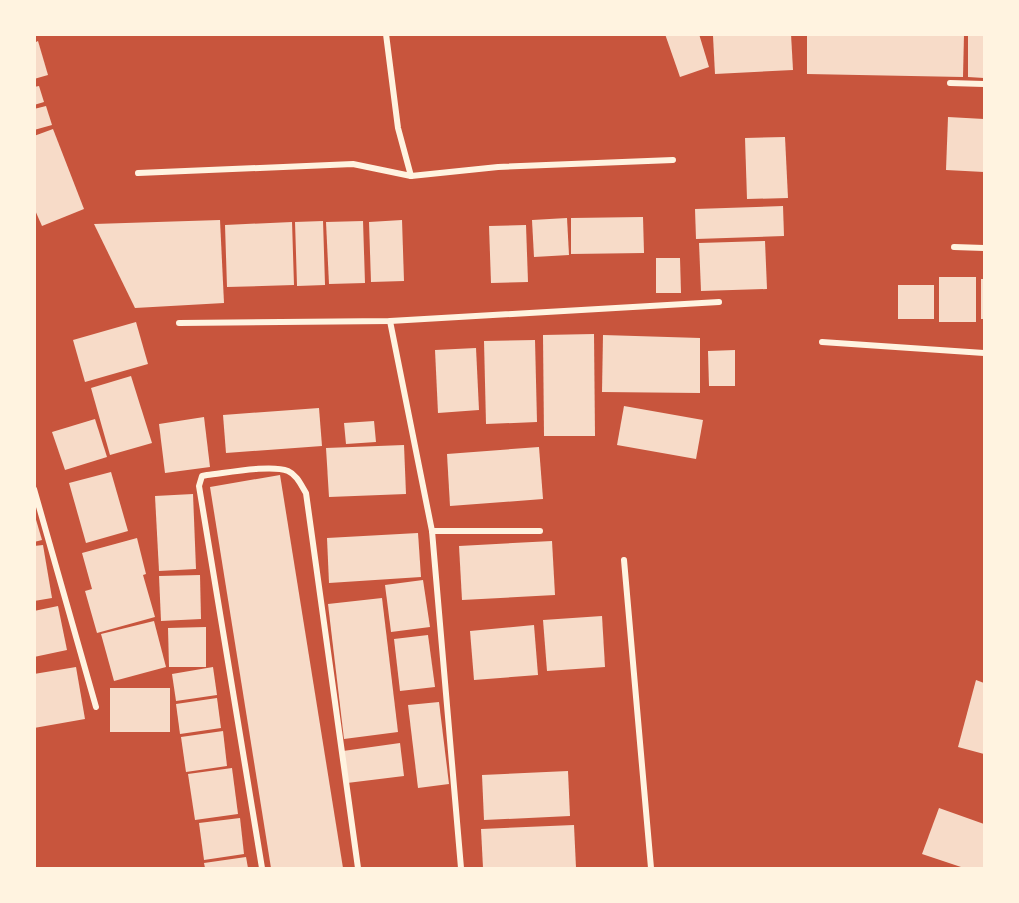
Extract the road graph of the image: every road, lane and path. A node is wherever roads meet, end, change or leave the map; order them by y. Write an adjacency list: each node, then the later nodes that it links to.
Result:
1 (386, 34): 6 (street)
2 (950, 84): 3 (street)
3 (984, 84)
4 (673, 160): 6 (street)
5 (138, 173): 6 (street)
6 (411, 176)
7 (954, 248): 8 (street)
8 (984, 248)
9 (719, 302): 10 (street)
10 (390, 321): 11 (street); 15 (street)
11 (179, 323)
12 (822, 342): 13 (street)
13 (984, 352)
14 (34, 489): 18 (street)
15 (432, 531): 16 (street); 21 (street)
16 (540, 531)
17 (624, 560): 22 (street)
18 (96, 707)
19 (262, 868): 20 (street)
20 (358, 868)
21 (460, 868)
22 (651, 868)

